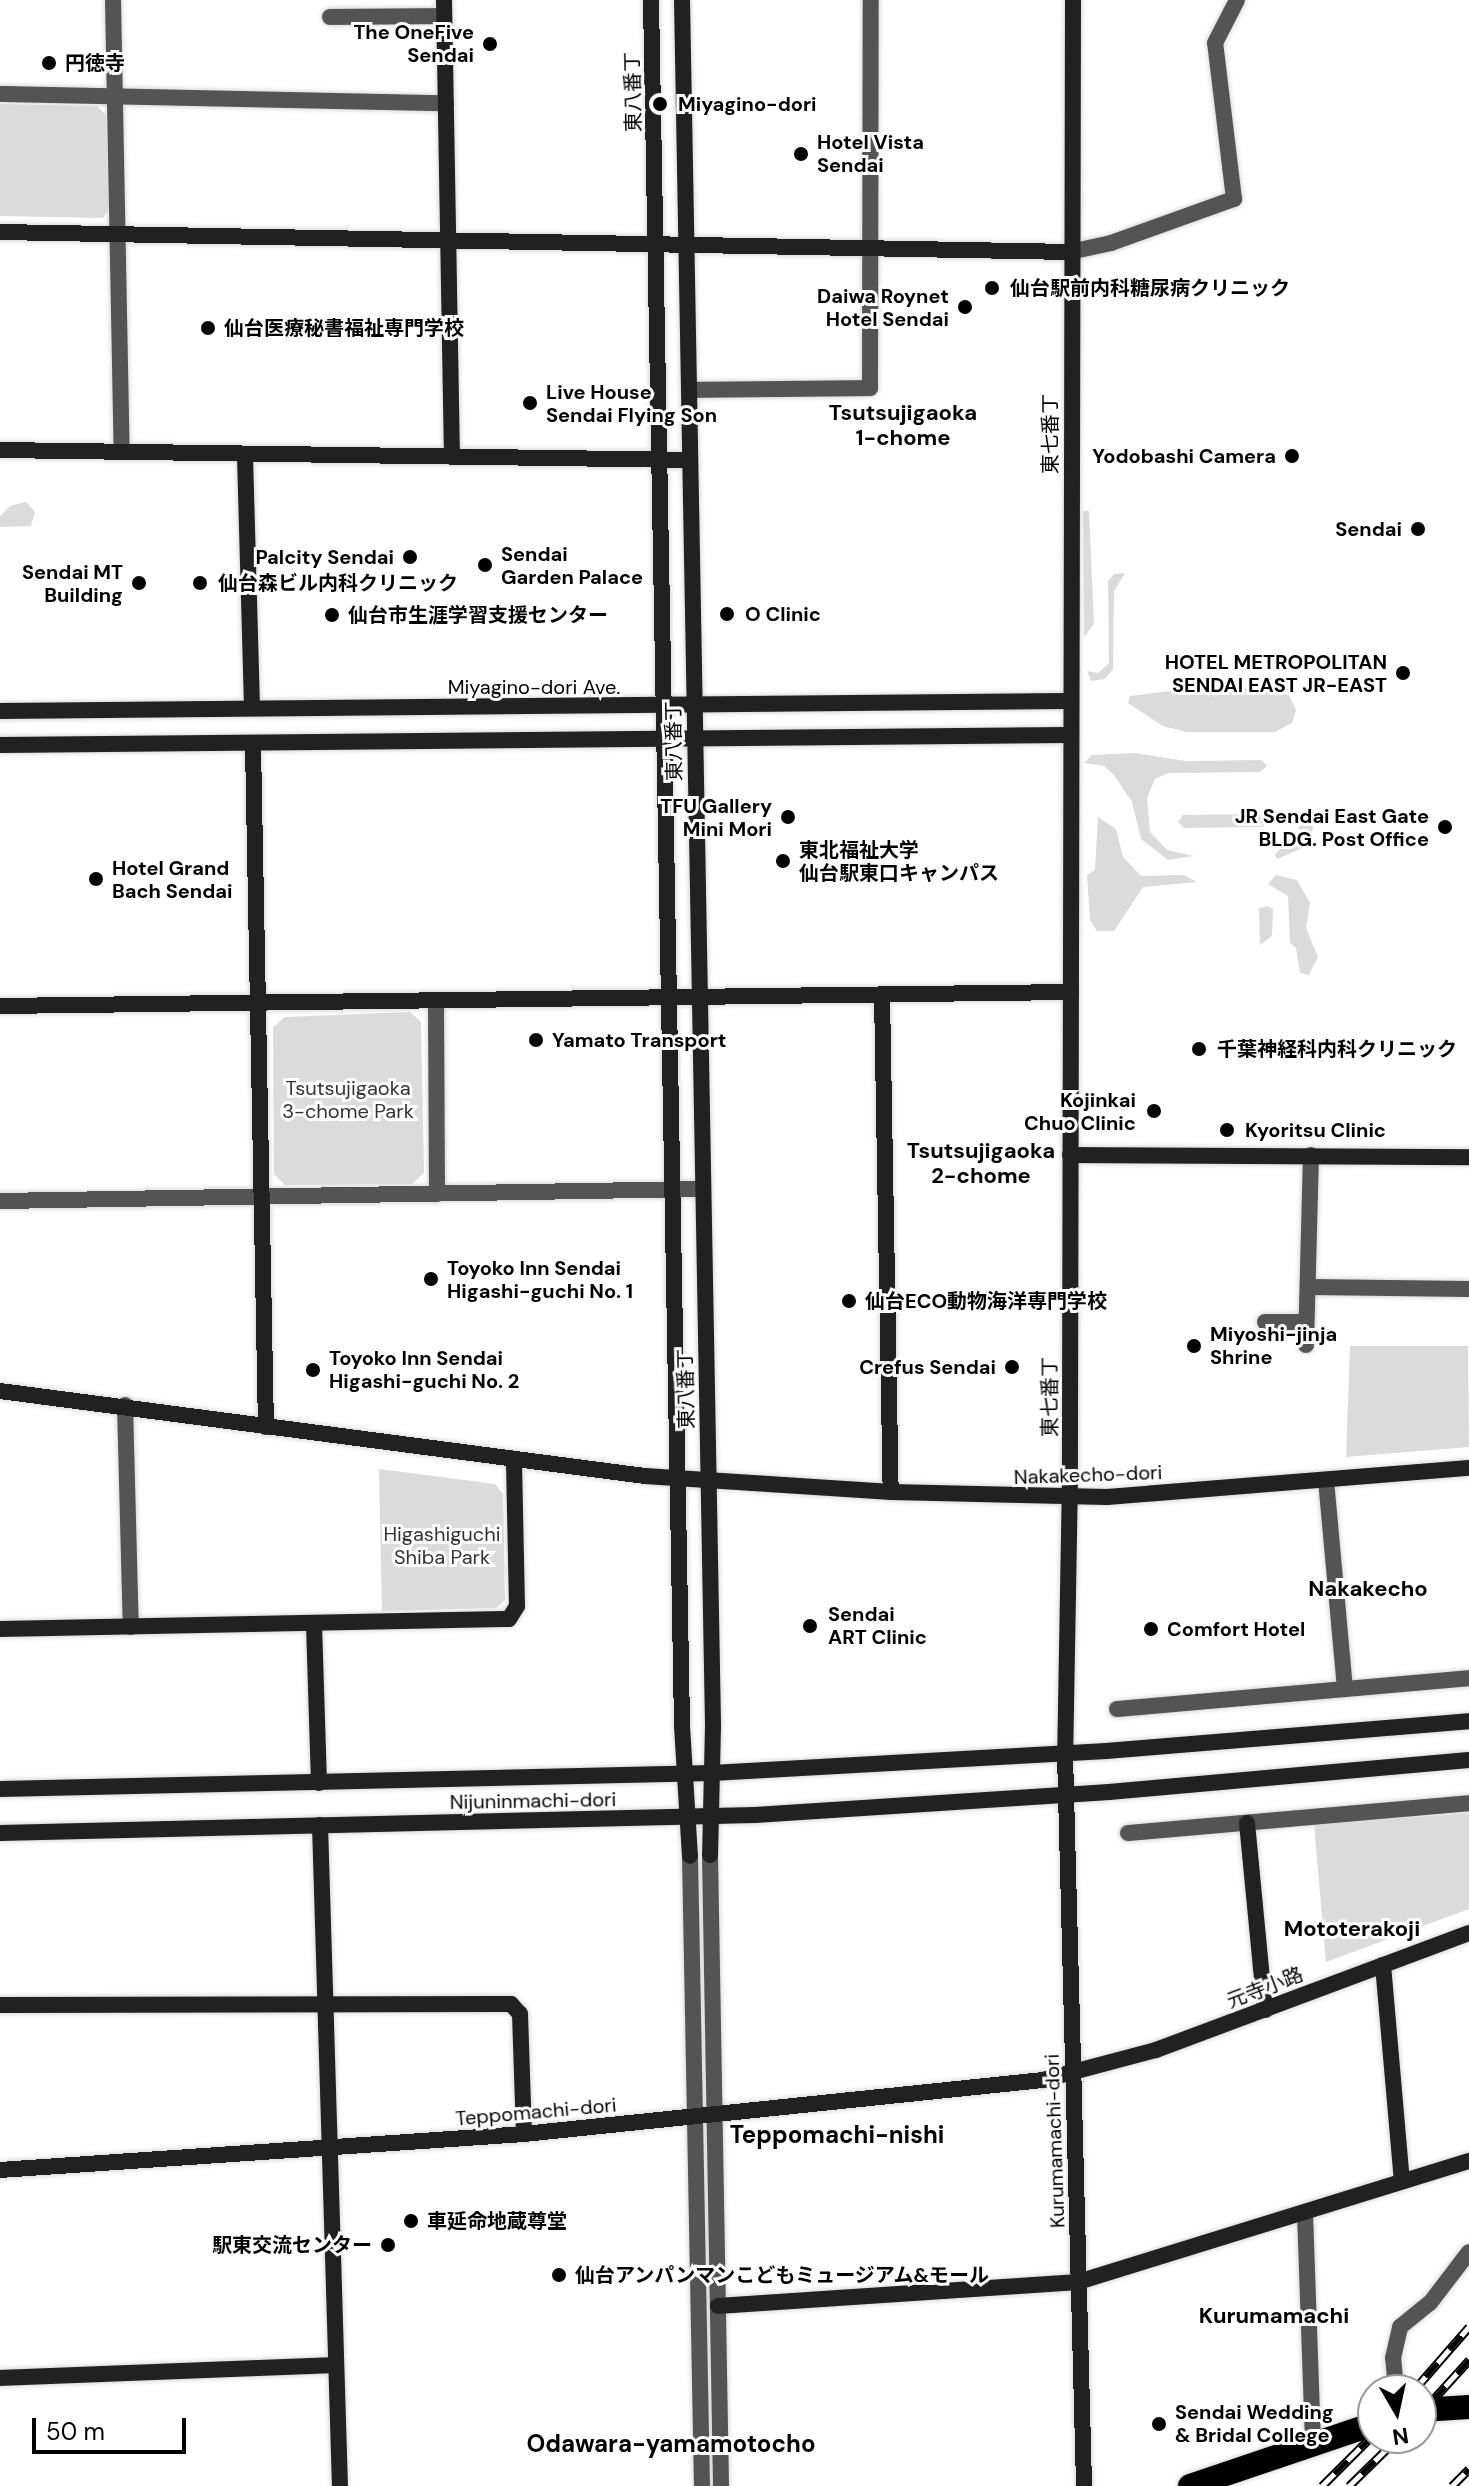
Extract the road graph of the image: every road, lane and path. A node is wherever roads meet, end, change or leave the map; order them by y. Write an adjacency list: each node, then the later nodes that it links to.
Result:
1 (113, 0): 10 (street)
2 (651, 0): 15 (street, 東八番丁)
3 (682, 0): 16 (street, 東八番丁)
4 (871, 0): 17 (street)
5 (1073, 0): 18 (street, 東七番丁)
6 (1237, 0): 18 (street)
7 (444, 8): 8 (street); 11 (street)
8 (330, 17)
9 (0, 94): 10 (street)
10 (115, 97): 11 (street); 13 (street)
11 (446, 103): 14 (street)
12 (0, 232): 13 (street)
13 (120, 234): 14 (street); 21 (street)
14 (449, 242): 15 (street); 23 (street)
15 (657, 246): 16 (street); 24 (street, 東八番丁)
16 (688, 247): 17 (street); 19 (street, 東八番丁)
17 (869, 248): 18 (street); 19 (street)
18 (1070, 252): 26 (street, 東七番丁)
19 (689, 390): 25 (street, 東八番丁)
20 (0, 450): 21 (street)
21 (122, 452): 22 (street)
22 (245, 456): 23 (street); 29 (street)
23 (452, 457): 24 (street)
24 (659, 460): 25 (street); 27 (street, 東八番丁)
25 (690, 460): 28 (street, 東八番丁)
26 (1068, 701): 28 (street, Miyagino-dori Ave.); 31 (street, 東七番丁)
27 (663, 707): 28 (street, Miyagino-dori Ave.); 29 (street, Miyagino-dori Ave.); 32 (street, 東八番丁)
28 (693, 707): 33 (street, 東八番丁)
29 (252, 708): 30 (street, Miyagino-dori Ave.)
30 (0, 711)
31 (1068, 735): 33 (street); 36 (street, 東七番丁)
32 (664, 739): 33 (street); 35 (street); 39 (street, 東八番丁)
33 (694, 739): 38 (street, 東八番丁)
34 (0, 745): 35 (street)
35 (253, 745): 41 (street)
36 (1071, 992): 37 (street); 43 (street, 東七番丁)
37 (882, 994): 38 (street); 64 (street)
38 (700, 996): 39 (street); 47 (street, 東八番丁)
39 (668, 997): 40 (street); 46 (street, 東八番丁)
40 (436, 1000): 41 (street); 48 (street)
41 (256, 1002): 42 (street); 49 (street)
42 (0, 1006)
43 (1070, 1155): 44 (street); 65 (street, 東七番丁)
44 (1311, 1155): 45 (street); 51 (street)
45 (1469, 1157)
46 (673, 1189): 47 (street); 48 (street); 61 (street, 東八番丁)
47 (702, 1189): 63 (street, 東八番丁)
48 (437, 1194): 49 (street)
49 (260, 1197): 50 (street); 58 (street)
50 (0, 1201)
51 (1310, 1287): 52 (street); 54 (street)
52 (1469, 1289)
53 (1265, 1322): 54 (street)
54 (1306, 1322): 55 (street)
55 (1306, 1345)
56 (0, 1391): 57 (street, Nakakecho-dori)
57 (125, 1405): 58 (street, Nakakecho-dori); 67 (street)
58 (266, 1427): 59 (street, Nakakecho-dori)
59 (514, 1461): 61 (street, Nakakecho-dori); 66 (street)
60 (1469, 1468): 62 (street, Nakakecho-dori)
61 (679, 1479): 63 (street, Nakakecho-dori); 76 (street, 東八番丁)
62 (1326, 1480): 65 (street, Nakakecho-dori); 70 (street)
63 (709, 1481): 64 (street, Nakakecho-dori); 75 (street, 東八番丁)
64 (891, 1492): 65 (street, Nakakecho-dori)
65 (1070, 1498): 73 (street, 東七番丁)
66 (314, 1624): 67 (street); 77 (street)
67 (131, 1627): 68 (street)
68 (0, 1629)
69 (1469, 1678): 70 (street)
70 (1345, 1689): 71 (street)
71 (1117, 1709)
72 (1469, 1721): 73 (street, Nijuninmachi-dori)
73 (1065, 1754): 75 (street, Nijuninmachi-dori); 79 (street, 東七番丁)
74 (1469, 1760): 79 (street, Nijuninmachi-dori)
75 (712, 1773): 76 (street, Nijuninmachi-dori); 81 (street, 東八番丁)
76 (685, 1774): 77 (street, Nijuninmachi-dori); 82 (street, 東八番丁)
77 (319, 1783): 78 (street, Nijuninmachi-dori)
78 (0, 1789)
79 (1066, 1795): 81 (street, Nijuninmachi-dori); 92 (street, Kurumamachi-dori)
80 (1469, 1803): 83 (street)
81 (711, 1816): 82 (street, Nijuninmachi-dori); 93 (street, 東八番丁)
82 (688, 1818): 84 (street, Nijuninmachi-dori); 94 (street, 東八番丁)
83 (1247, 1823): 86 (street); 91 (street)
84 (320, 1825): 85 (street, Nijuninmachi-dori); 89 (street)
85 (0, 1833)
86 (1128, 1833)
87 (1469, 1933): 88 (street, 元寺小路)
88 (1383, 1965): 91 (street, 元寺小路); 99 (street)
89 (326, 2003): 90 (street); 95 (street); 96 (street)
90 (0, 2005)
91 (1265, 2010): 92 (street, 元寺小路)
92 (1072, 2074): 93 (street, Teppomachi-dori); 102 (street, Kurumamachi-dori)
93 (716, 2115): 94 (street, Teppomachi-dori); 103 (street)
94 (695, 2118): 95 (street, Teppomachi-dori); 112 (street)
95 (524, 2134): 96 (street, Teppomachi-dori)
96 (331, 2147): 98 (street, Teppomachi-dori); 104 (street)
97 (1469, 2161): 99 (street)
98 (0, 2170)
99 (1402, 2181): 100 (street)
100 (1305, 2213): 102 (street); 110 (street)
101 (1469, 2252): 105 (street)
102 (1078, 2282): 103 (street); 114 (street, Kurumamachi-dori)
103 (718, 2306): 113 (street)
104 (335, 2365): 106 (street); 111 (street)
105 (1394, 2374)
106 (0, 2378)
107 (1469, 2407): 108 (highway)
108 (1437, 2409)
109 (1357, 2429): 110 (highway)
110 (1313, 2443): 115 (highway)
111 (340, 2486)
112 (702, 2486)
113 (721, 2486)
114 (1084, 2486)
115 (1190, 2486)

